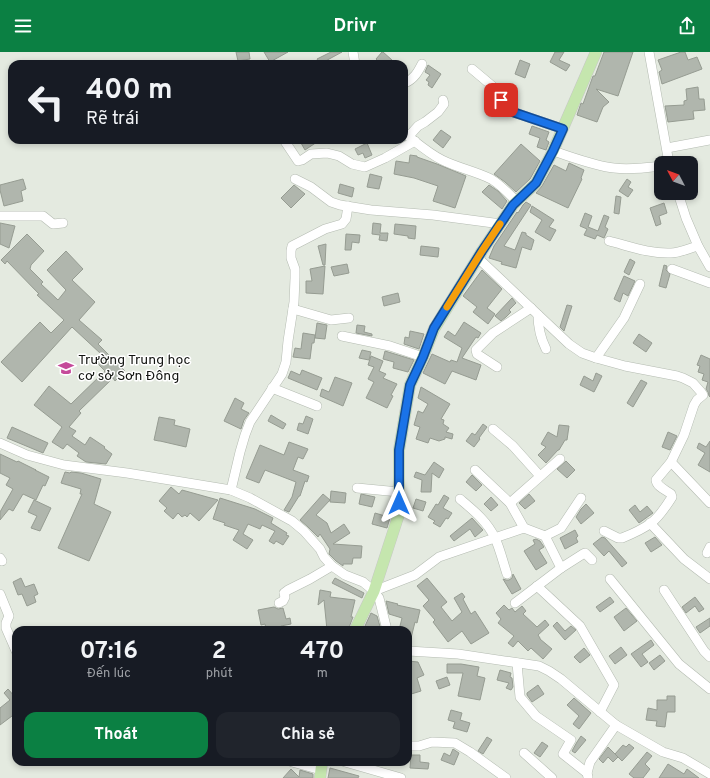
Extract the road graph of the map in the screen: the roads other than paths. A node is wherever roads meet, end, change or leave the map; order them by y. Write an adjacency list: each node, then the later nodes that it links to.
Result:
1 (596, 52): 7 (main road)
2 (649, 52): 12 (street)
3 (422, 64): 5 (street)
4 (472, 69): 7 (street)
5 (408, 81)
6 (443, 100): 8 (street)
7 (563, 129): 13 (main road)
8 (409, 137): 18 (street)
9 (710, 140): 12 (street)
10 (287, 144): 11 (street)
11 (401, 144)
12 (666, 148): 14 (street)
13 (553, 151): 15 (street); 18 (main road)
14 (668, 156)
15 (654, 167)
16 (295, 179): 19 (street)
17 (680, 200): 24 (street)
18 (517, 202): 22 (main road)
19 (348, 206): 22 (street); 31 (street)
20 (0, 216): 21 (street)
21 (63, 223)
22 (501, 224): 25 (main road)
23 (609, 241): 24 (street)
24 (698, 246): 26 (street)
25 (478, 258): 30 (street); 36 (main road)
26 (710, 267)
27 (672, 269): 28 (street)
28 (710, 283)
29 (640, 284): 37 (street)
30 (531, 308): 32 (street); 38 (street)
31 (293, 309): 33 (street); 39 (street)
32 (538, 315): 35 (street); 37 (street)
33 (349, 318)
34 (342, 336): 36 (street)
35 (546, 350)
36 (423, 357): 50 (main road)
37 (596, 358): 40 (street)
38 (497, 367)
39 (272, 388): 41 (street); 49 (street)
40 (706, 397): 45 (street)
41 (317, 406)
42 (494, 429): 47 (street)
43 (0, 443): 49 (street)
44 (560, 460): 47 (street)
45 (671, 462): 54 (street); 55 (street)
46 (475, 470): 53 (street)
47 (540, 476): 53 (street)
48 (357, 488): 50 (street)
49 (231, 490): 61 (street)
50 (399, 492): 68 (main road)
51 (581, 498): 58 (street)
52 (460, 499): 59 (street)
53 (510, 503): 56 (street)
54 (710, 503)
55 (650, 523): 57 (street); 65 (street)
56 (524, 528): 58 (street); 59 (street)
57 (604, 531)
58 (545, 536): 62 (street)
59 (495, 538): 63 (street); 68 (street)
60 (592, 560): 62 (street)
61 (332, 566): 68 (street); 70 (street)
62 (561, 568): 66 (street)
63 (507, 574)
64 (610, 579): 79 (street)
65 (710, 579)
66 (537, 586): 71 (street); 80 (street)
67 (664, 590): 77 (street)
68 (374, 591): 73 (main road); 74 (street)
69 (0, 594): 72 (street)
70 (279, 603)
71 (515, 603)
72 (3, 625): 75 (street)
73 (357, 626)
74 (386, 626)
75 (12, 642)
76 (412, 651): 78 (street)
77 (710, 657)
78 (517, 663): 80 (street); 88 (street)
79 (710, 688)
80 (600, 712): 81 (street)
81 (616, 725): 87 (street); 88 (street)
82 (412, 746): 90 (street)
83 (524, 753): 91 (street)
84 (306, 766): 86 (street)
85 (359, 766): 89 (street)
86 (321, 770)
87 (710, 774)
88 (588, 775)
89 (401, 778)
90 (506, 778)
91 (552, 778)

